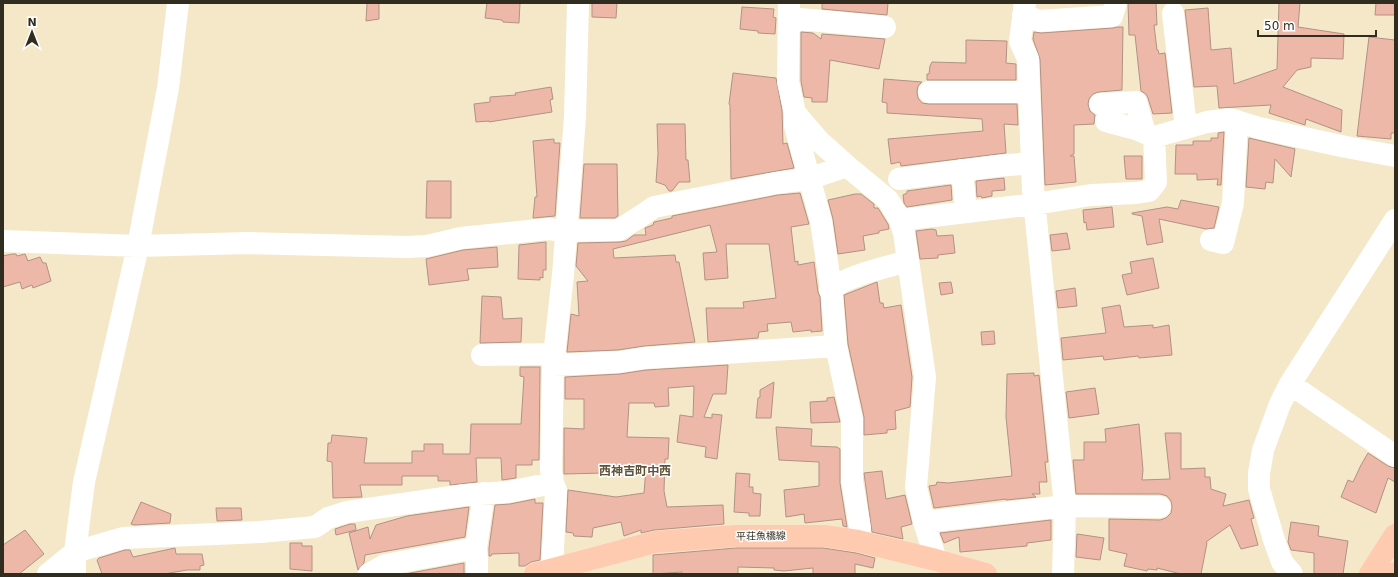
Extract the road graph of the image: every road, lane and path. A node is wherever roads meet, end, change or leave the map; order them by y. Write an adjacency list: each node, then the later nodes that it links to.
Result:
1 (178, 3): 28 (street)
2 (578, 3): 25 (street)
3 (1116, 3): 4 (street)
4 (1024, 9): 9 (street)
5 (789, 10): 7 (street); 11 (street)
6 (1174, 13): 13 (street)
7 (885, 27)
8 (929, 92): 9 (street)
9 (1029, 92): 16 (street)
10 (1103, 112): 14 (street)
11 (795, 113): 17 (street); 19 (street)
12 (1237, 121): 13 (street); 15 (street); 26 (street)
13 (1186, 128): 14 (street)
14 (1149, 135): 21 (street)
15 (1395, 156)
16 (1032, 163): 18 (street); 21 (street)
17 (847, 166): 19 (street); 23 (street)
18 (962, 170): 20 (street); 22 (street)
19 (808, 179): 25 (street); 30 (street)
20 (899, 179)
21 (1035, 204): 22 (street); 38 (street)
22 (966, 212): 23 (street)
23 (900, 220): 29 (street)
24 (1395, 220): 34 (street)
25 (565, 231): 28 (street); 33 (street)
26 (1211, 240)
27 (3, 241): 28 (street)
28 (138, 246): 44 (street)
29 (908, 261): 30 (street); 40 (street)
30 (830, 290): 31 (street)
31 (836, 346): 33 (street); 42 (street)
32 (482, 355): 33 (street)
33 (554, 360): 36 (street)
34 (1290, 384): 35 (street); 53 (street)
35 (1395, 456)
36 (553, 483): 37 (street); 46 (street)
37 (484, 493): 43 (street); 44 (street)
38 (1065, 506): 39 (street); 40 (street); 52 (street)
39 (1160, 507)
40 (924, 522): 45 (street)
41 (1395, 535): 54 (main road)
42 (858, 541): 45 (main road, 平荘魚橋線); 46 (main road, 平荘魚橋線)
43 (476, 548): 49 (street); 50 (street)
44 (75, 552): 47 (street); 48 (street)
45 (936, 560): 51 (main road, 平荘魚橋線)
46 (544, 572)
47 (48, 574)
48 (75, 574)
49 (369, 574)
50 (477, 574)
51 (986, 574)
52 (1063, 574)
53 (1292, 574)
54 (1370, 574)

